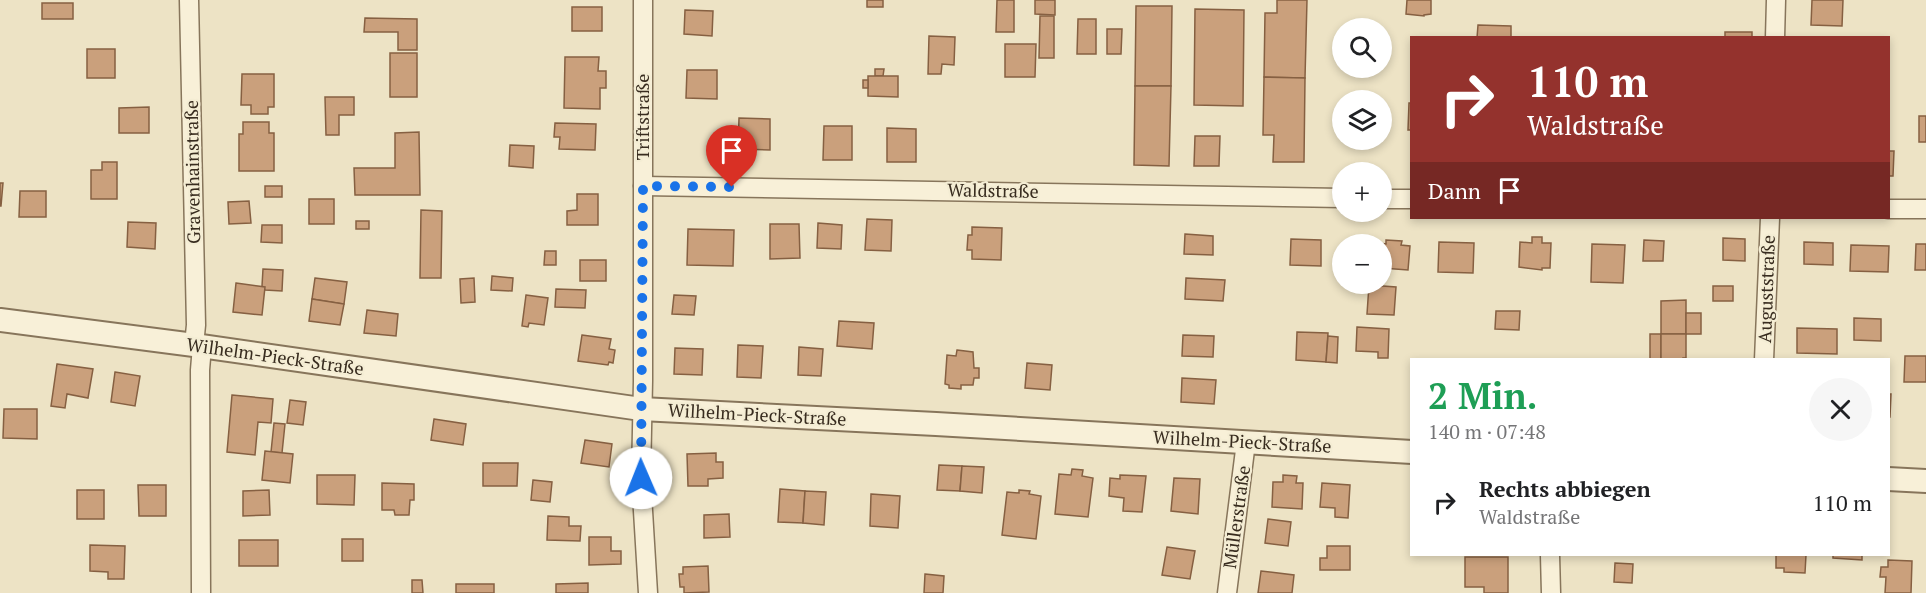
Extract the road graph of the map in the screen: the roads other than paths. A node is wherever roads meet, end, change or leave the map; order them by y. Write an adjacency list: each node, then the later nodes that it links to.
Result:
1 (189, 0): 13 (street, Gravenhainstraße)
2 (643, 0): 5 (street, Triftstraße)
3 (1776, 0): 4 (street)
4 (1775, 36)
5 (643, 186): 6 (street, Waldstraße); 15 (street, Triftstraße)
6 (1332, 198)
7 (1392, 199): 8 (street)
8 (1410, 199)
9 (1890, 208): 10 (street)
10 (1926, 209)
11 (1770, 219): 14 (street, Auguststraße)
12 (0, 320): 13 (street, Wilhelm-Pieck-Straße)
13 (198, 346): 15 (street, Wilhelm-Pieck-Straße); 21 (street, Gravenhainstraße)
14 (1764, 358)
15 (641, 409): 16 (street, Wilhelm-Pieck-Straße); 22 (street, Triftstraße)
16 (1246, 442): 17 (street, Wilhelm-Pieck-Straße); 23 (street, Müllerstraße)
17 (1410, 452)
18 (1890, 479): 19 (street)
19 (1926, 481)
20 (1550, 556): 24 (street)
21 (201, 593)
22 (648, 593)
23 (1227, 593)
24 (1551, 593)

